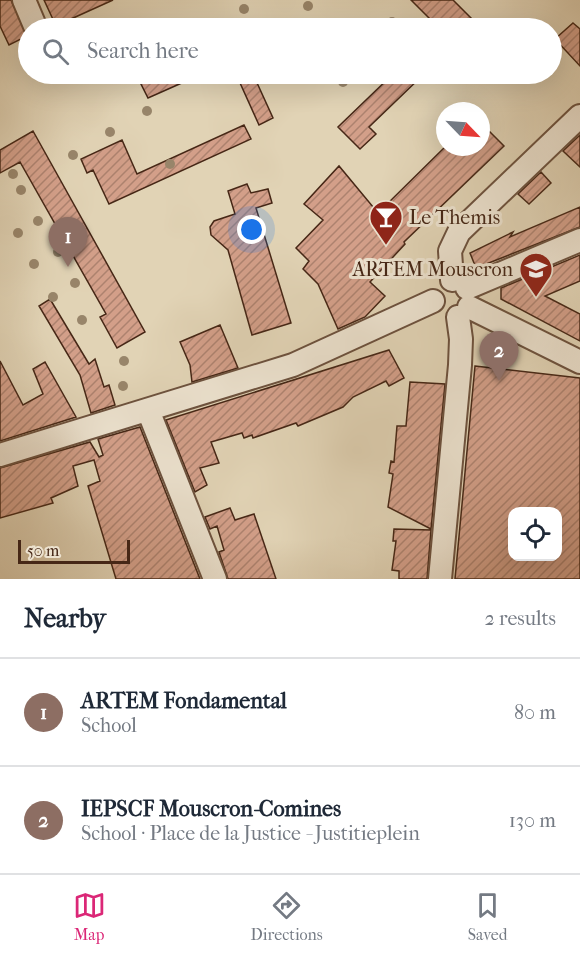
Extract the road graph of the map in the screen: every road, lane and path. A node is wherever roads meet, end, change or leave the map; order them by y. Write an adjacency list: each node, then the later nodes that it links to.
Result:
1 (24, 0): 2 (street)
2 (32, 18)
3 (580, 116): 5 (street)
4 (580, 240): 5 (street)
5 (462, 298): 6 (street); 7 (street); 10 (street)
6 (580, 362)
7 (148, 410): 8 (street); 9 (street)
8 (0, 455)
9 (215, 579)
10 (441, 579)

